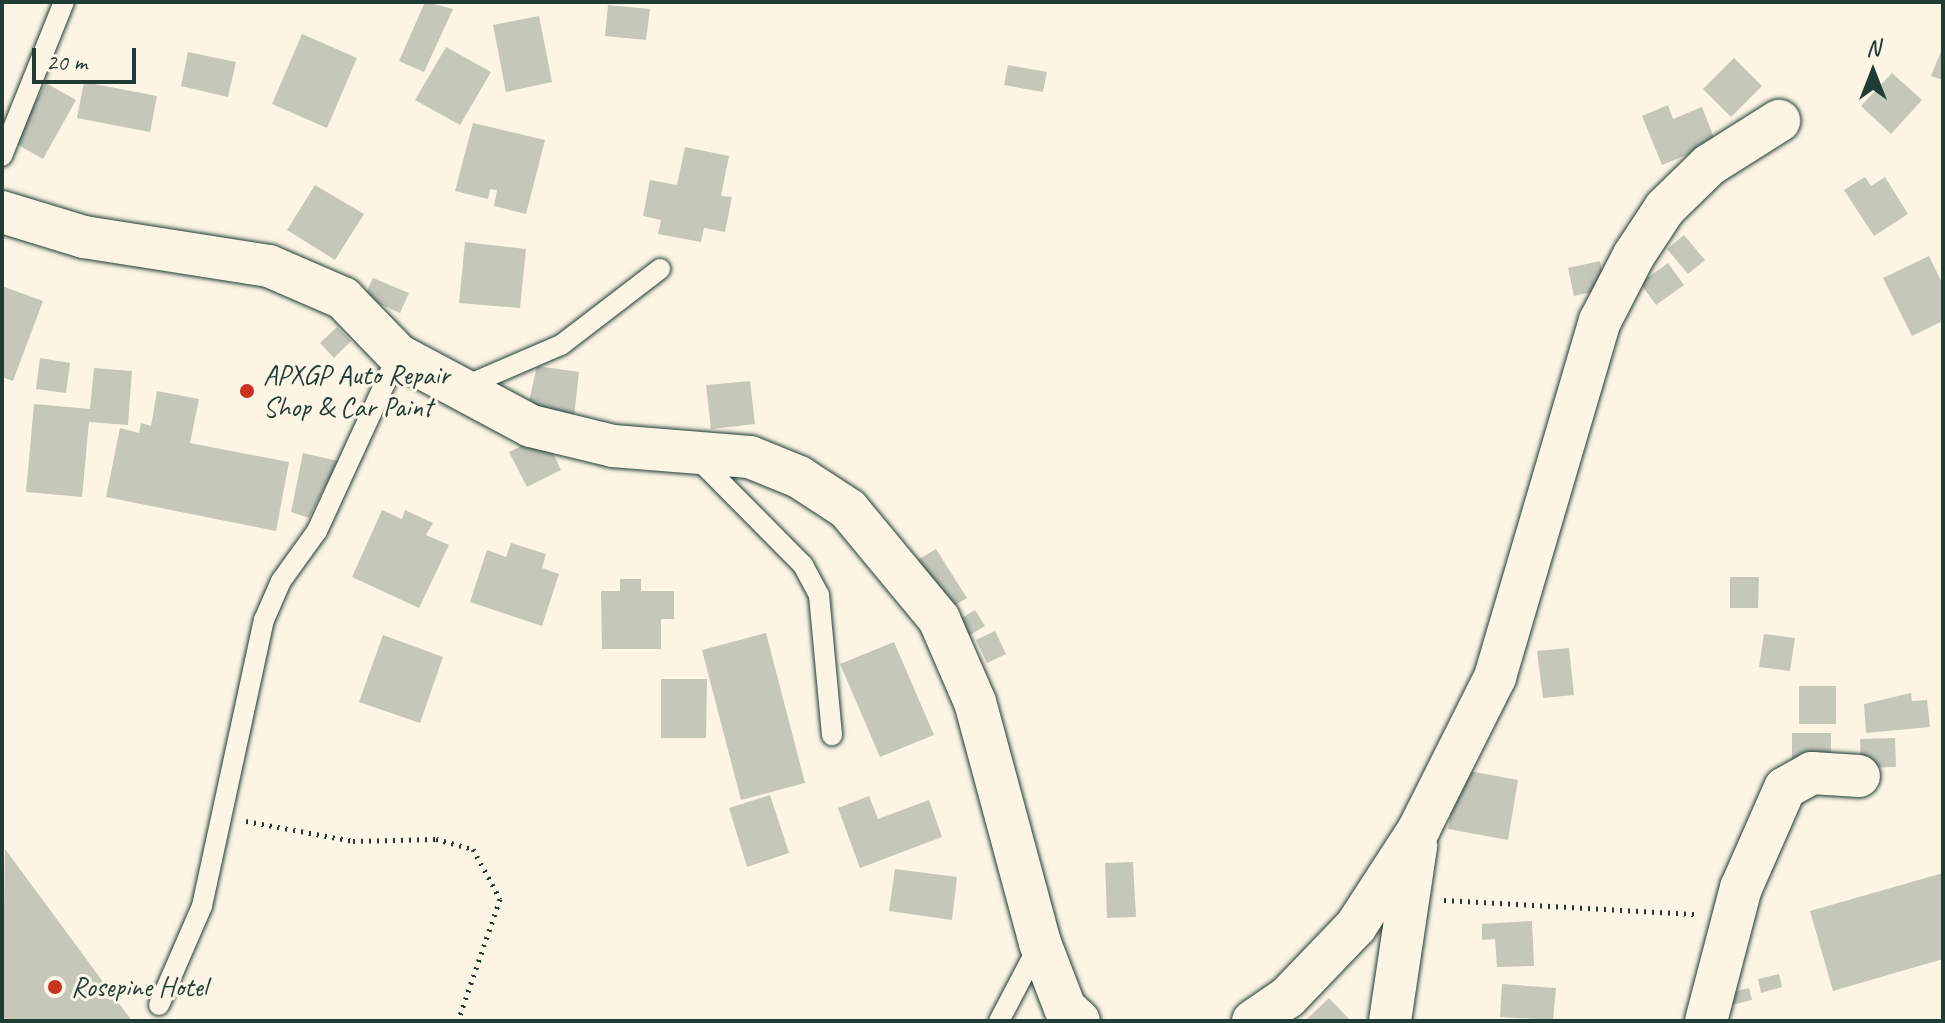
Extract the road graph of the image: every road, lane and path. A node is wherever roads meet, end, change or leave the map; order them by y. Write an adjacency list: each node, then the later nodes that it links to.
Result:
1 (64, 2): 3 (lane)
2 (1779, 121): 12 (street)
3 (2, 156)
4 (2, 212): 6 (street)
5 (660, 269): 7 (lane)
6 (398, 355): 7 (street); 11 (lane)
7 (461, 388): 8 (street)
8 (690, 452): 9 (lane); 16 (street)
9 (832, 735)
10 (1859, 776): 14 (street)
11 (226, 817): 17 (lane); 18 (path)
12 (1419, 829): 13 (street); 15 (street)
13 (1407, 900): 14 (path); 15 (street); 22 (street)
14 (1733, 915): 23 (street)
15 (1356, 926): 21 (street)
16 (1040, 943): 19 (lane); 20 (street)
17 (159, 1005)
18 (458, 1021)
19 (999, 1021)
20 (1079, 1021)
21 (1253, 1021)
22 (1390, 1021)
23 (1706, 1021)

